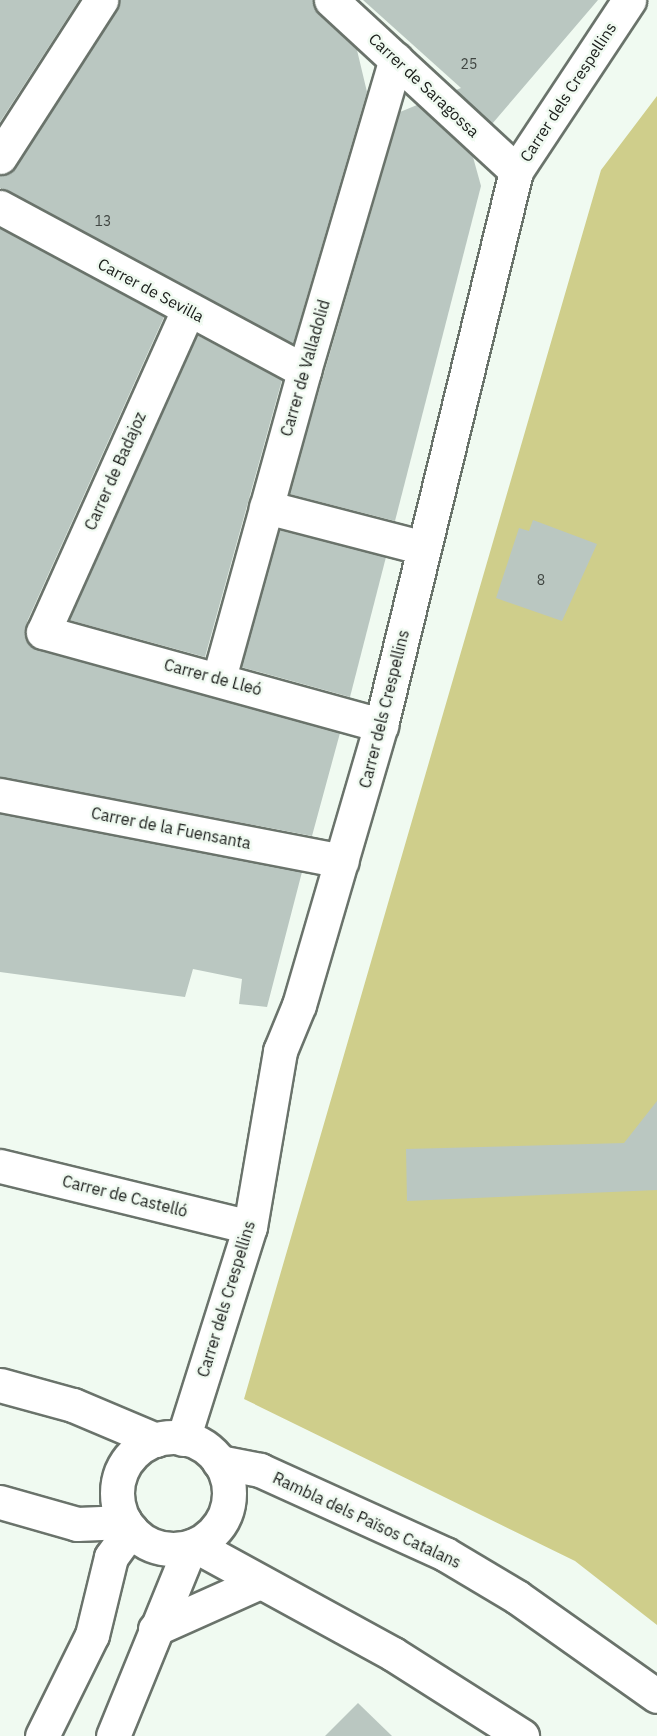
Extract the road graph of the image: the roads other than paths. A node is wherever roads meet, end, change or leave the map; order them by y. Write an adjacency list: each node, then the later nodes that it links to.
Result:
1 (101, 0): 5 (street)
2 (331, 0): 4 (street, Carrer de Saragossa)
3 (629, 0): 6 (street, Carrer dels Crespellins)
4 (396, 59): 6 (street, Carrer de Saragossa); 9 (street, Carrer de Valladolid)
5 (0, 157)
6 (516, 171): 11 (street, Carrer dels Crespellins)
7 (0, 207): 8 (street, Carrer de Sevilla)
8 (188, 310): 9 (street, Carrer de Sevilla); 12 (street, Carrer de Badajoz)
9 (304, 371): 10 (street, Carrer de Valladolid)
10 (266, 507): 11 (street); 13 (street, Carrer de Valladolid)
11 (424, 548): 14 (street, Carrer dels Crespellins)
12 (43, 632): 13 (street, Carrer de Lleó)
13 (219, 678): 14 (street, Carrer de Lleó)
14 (381, 725): 16 (street, Carrer dels Crespellins)
15 (0, 795): 16 (street, Carrer de la Fuensanta)
16 (342, 861): 18 (street, Carrer dels Crespellins)
17 (0, 1166): 18 (street, Carrer de Castelló)
18 (250, 1227): 20 (street, Carrer dels Crespellins)
19 (0, 1385): 20 (street)
20 (169, 1439): 21 (street); 23 (street)
21 (219, 1462): 24 (street); 27 (street, Rambla dels Països Catalans)
22 (0, 1502): 23 (street)
23 (128, 1526): 24 (street); 28 (street)
24 (192, 1546): 25 (street); 26 (street)
25 (260, 1582): 26 (street); 30 (street)
26 (155, 1629): 29 (street)
27 (657, 1696)
28 (42, 1736)
29 (113, 1736)
30 (522, 1736)

